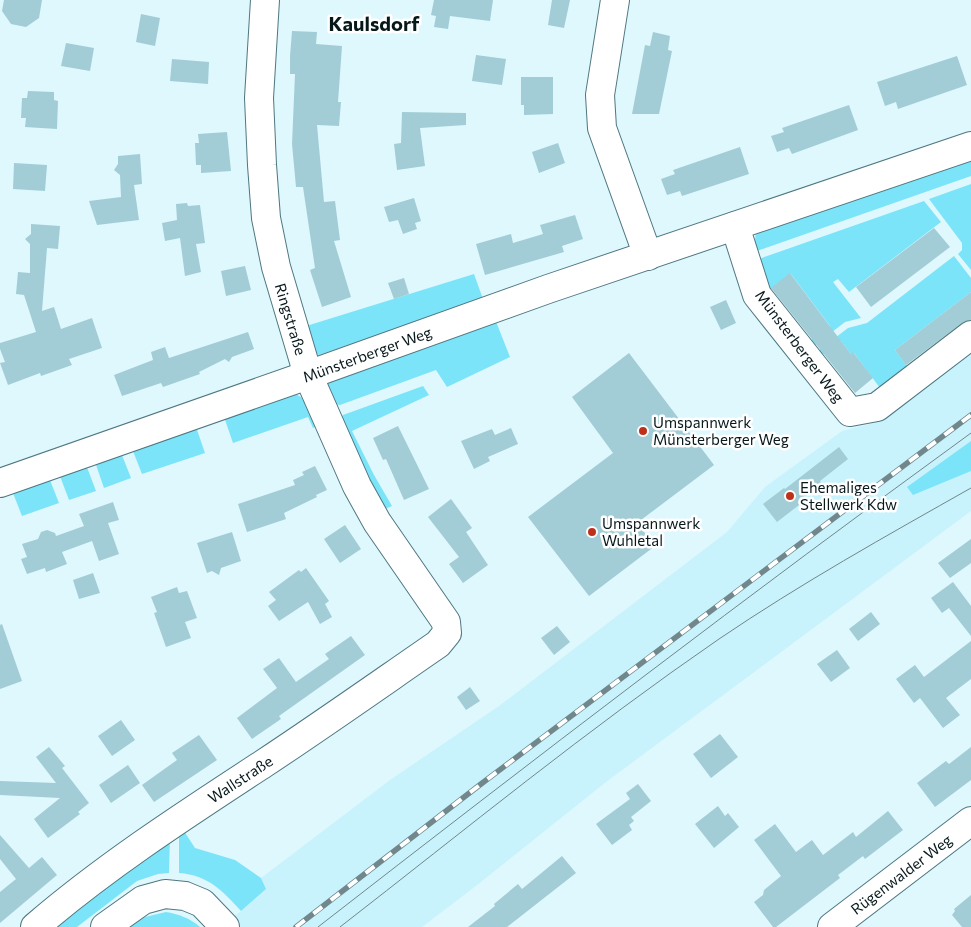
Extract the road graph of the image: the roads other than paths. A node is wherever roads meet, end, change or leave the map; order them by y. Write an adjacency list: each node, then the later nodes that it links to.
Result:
1 (263, 0): 7 (street, Ringstraße)
2 (615, 0): 5 (street)
3 (971, 146): 4 (street, Münsterberger Weg)
4 (735, 226): 5 (street, Münsterberger Weg); 6 (street, Münsterberger Weg)
5 (648, 256): 7 (street, Münsterberger Weg)
6 (971, 336)
7 (308, 376): 8 (street, Münsterberger Weg); 9 (street, Ringstraße)
8 (0, 482)
9 (447, 633): 11 (street, Wallstraße)
10 (971, 821): 14 (street, Rügenwalder Weg)
11 (35, 927)
12 (105, 927): 13 (street)
13 (225, 927)
14 (832, 927)

